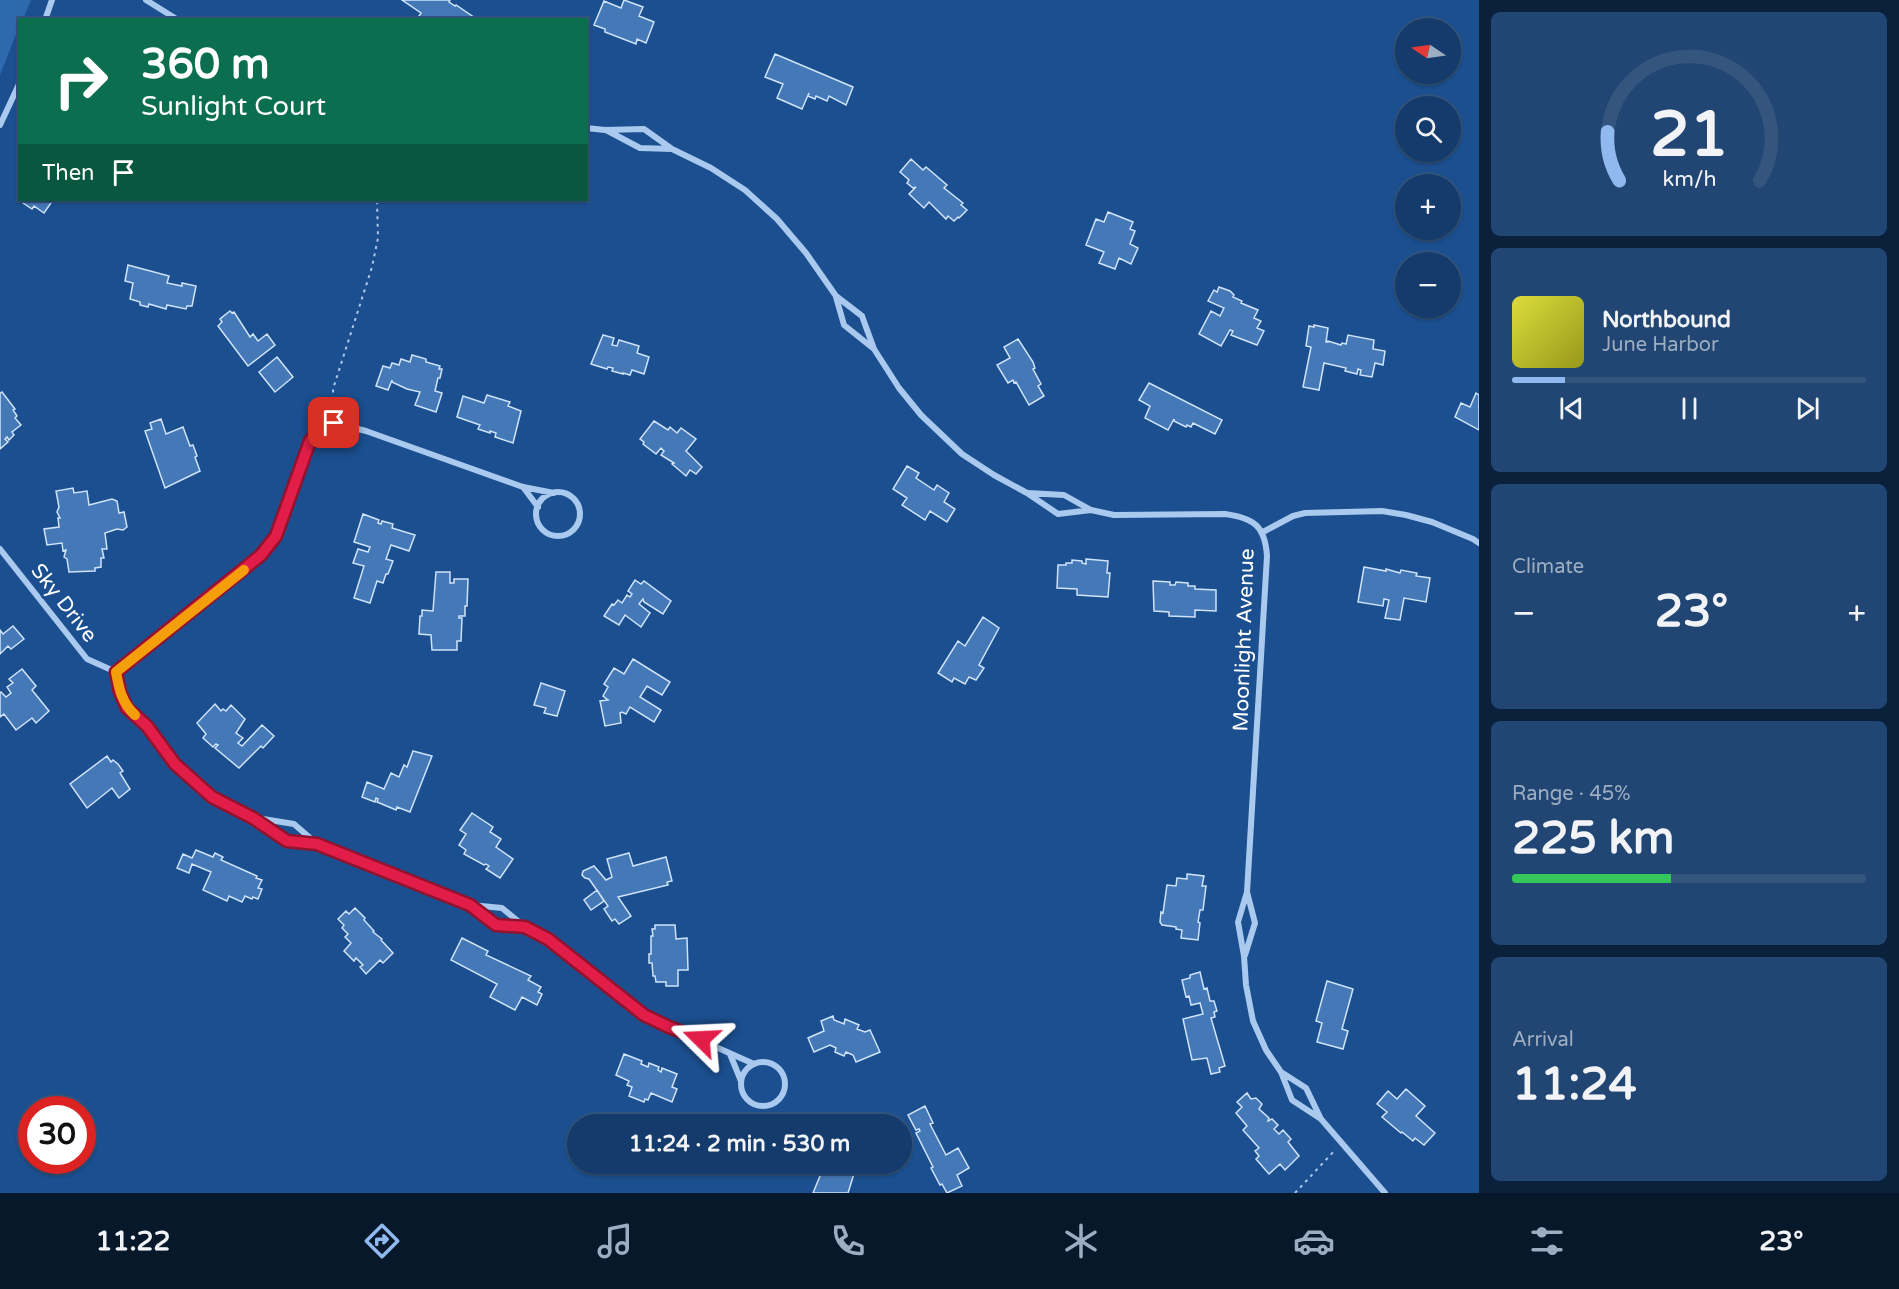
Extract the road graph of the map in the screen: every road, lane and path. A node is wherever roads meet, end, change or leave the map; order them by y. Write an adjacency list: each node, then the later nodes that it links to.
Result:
1 (52, 0): 3 (street)
2 (146, 0): 4 (street)
3 (46, 18)
4 (175, 18)
5 (18, 86): 6 (street)
6 (0, 125)
7 (588, 128): 8 (street, Moonlight Avenue)
8 (605, 130): 9 (street, Moonlight Avenue); 9 (street, Moonlight Avenue)
9 (672, 149): 11 (street, Moonlight Avenue)
10 (377, 201): 13 (path)
11 (836, 296): 12 (street, Moonlight Avenue); 12 (street, Moonlight Avenue)
12 (874, 349): 17 (street, Moonlight Avenue)
13 (334, 423): 14 (street); 23 (street)
14 (523, 487): 15 (street); 18 (street)
15 (538, 490): 16 (street); 18 (street)
16 (554, 493): 18 (street); 18 (street)
17 (1027, 493): 19 (street, Moonlight Avenue); 19 (street, Moonlight Avenue)
18 (536, 504)
19 (1090, 510): 20 (street, Moonlight Avenue)
20 (1263, 532): 21 (street); 26 (street, Moonlight Avenue)
21 (1477, 541)
22 (0, 549): 23 (street, Sky Drive)
23 (116, 672): 24 (street)
24 (253, 818): 25 (street); 25 (street)
25 (317, 844): 27 (street)
26 (1247, 892): 29 (street, Moonlight Avenue); 29 (street, Moonlight Avenue)
27 (470, 905): 28 (street); 28 (street)
28 (525, 927): 30 (street)
29 (1245, 944): 32 (street, Moonlight Avenue)
30 (730, 1054): 31 (street); 33 (street)
31 (754, 1064): 33 (street); 33 (street)
32 (1281, 1072): 34 (street, Moonlight Avenue); 34 (street, Moonlight Avenue)
33 (741, 1081)
34 (1321, 1119): 35 (street, Moonlight Avenue)
35 (1342, 1143): 36 (path); 37 (street, Moonlight Avenue)
36 (1295, 1193)
37 (1386, 1193)

